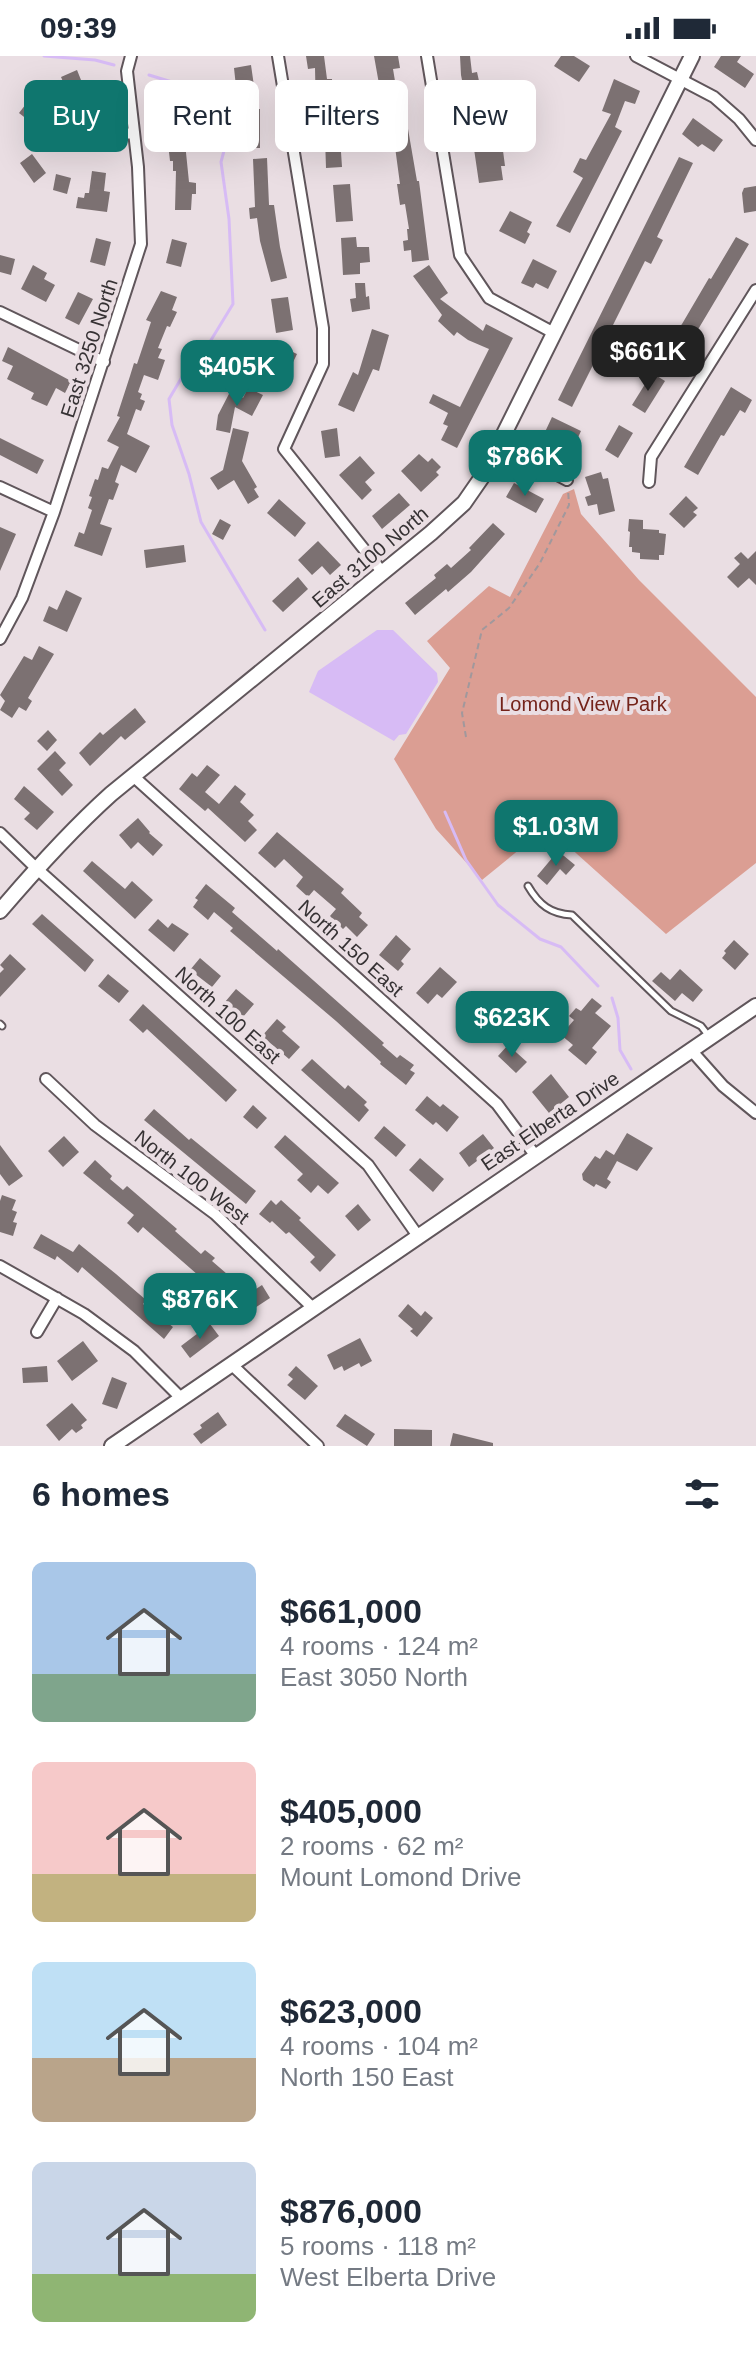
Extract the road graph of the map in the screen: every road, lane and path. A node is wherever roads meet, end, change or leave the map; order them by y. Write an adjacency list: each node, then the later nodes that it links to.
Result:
1 (131, 56): 7 (street, East 3250 North)
2 (278, 56): 19 (street)
3 (427, 56): 12 (street)
4 (636, 56): 6 (street)
5 (692, 56): 6 (street, East 3100 North)
6 (680, 80): 9 (street); 12 (street, East 3100 North)
7 (133, 133): 8 (street); 13 (street, East 3250 North)
8 (128, 134)
9 (756, 140)
10 (756, 290): 16 (street)
11 (0, 312): 13 (street)
12 (554, 333): 14 (street, East 3100 North)
13 (104, 362): 18 (street, East 3250 North)
14 (499, 444): 15 (street); 19 (street, East 3100 North)
15 (567, 480): 21 (path)
16 (649, 482)
17 (0, 487): 18 (street)
18 (54, 512): 20 (street, East 3250 North)
19 (383, 573): 22 (street, East 3100 North)
20 (0, 639)
21 (466, 737)
22 (133, 776): 24 (street, East 3100 North); 32 (street, North 150 East)
23 (0, 833): 24 (street, North 100 East)
24 (36, 868): 26 (street, East 3100 North); 33 (street, North 100 East)
25 (528, 886): 28 (lane)
26 (0, 911)
27 (756, 1006): 28 (street, East Elberta Drive)
28 (710, 1038): 29 (street, East Elberta Drive)
29 (691, 1050): 31 (street); 32 (street, East Elberta Drive)
30 (46, 1079): 36 (street, North 100 West)
31 (756, 1113)
32 (535, 1155): 33 (street, East Elberta Drive)
33 (418, 1236): 36 (street, East Elberta Drive)
34 (0, 1266): 35 (street)
35 (57, 1298): 37 (street); 39 (street)
36 (313, 1308): 38 (street, East Elberta Drive)
37 (37, 1332)
38 (231, 1364): 39 (street, East Elberta Drive); 41 (street)
39 (182, 1399): 40 (street, East Elberta Drive)
40 (112, 1446)
41 (318, 1446)

